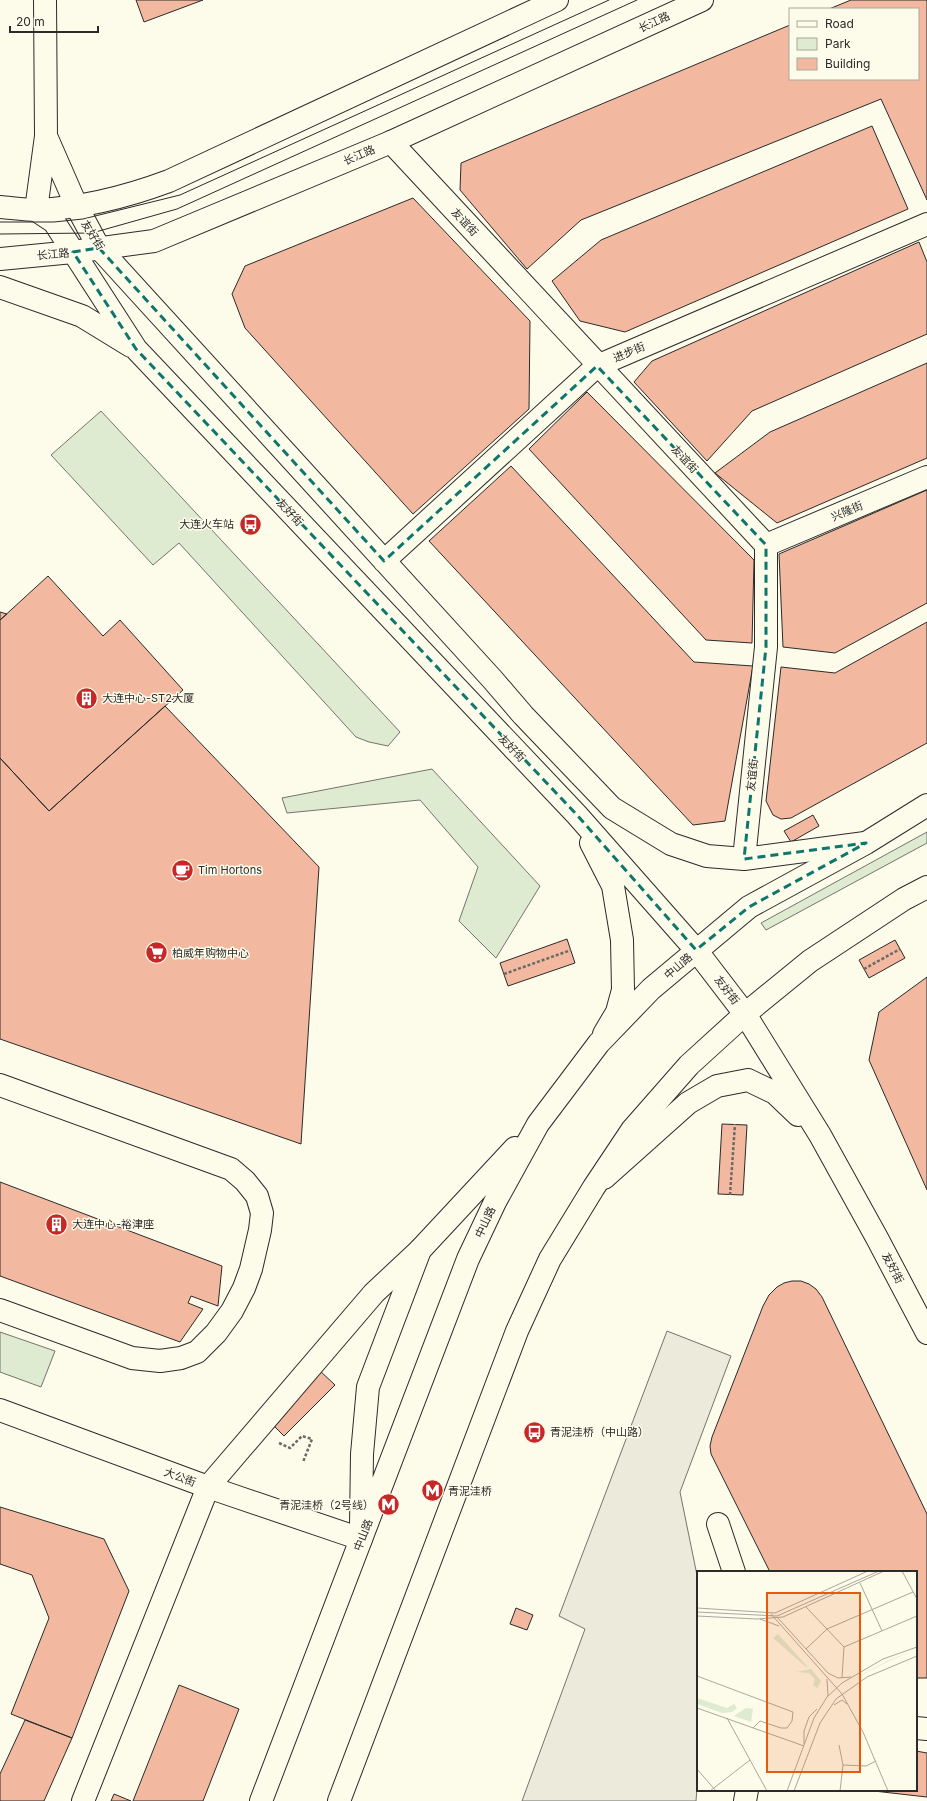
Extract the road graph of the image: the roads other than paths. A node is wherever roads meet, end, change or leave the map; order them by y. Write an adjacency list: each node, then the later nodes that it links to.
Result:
1 (45, 0): 4 (street)
2 (557, 0): 7 (street)
3 (702, 0): 5 (street, 长江路)
4 (46, 136): 7 (street, 友好街); 8 (street)
5 (390, 142): 10 (street, 长江路); 15 (street, 友谊街)
6 (0, 207): 8 (street)
7 (77, 207): 8 (street); 10 (street, 友好街)
8 (36, 210): 11 (street, 友好街)
9 (927, 224): 15 (street, 进步街)
10 (99, 248): 11 (street, 长江路); 18 (street, 友好街)
11 (73, 252): 12 (street, 长江路); 14 (street, 友好街)
12 (0, 259)
13 (0, 287): 14 (street)
14 (136, 349): 20 (street, 友好街)
15 (597, 366): 17 (street, 友谊街); 18 (street, 进步街)
16 (927, 477): 17 (street, 兴隆街)
17 (766, 545): 22 (street, 友谊街)
18 (384, 561): 22 (street, 友好街)
19 (927, 805): 21 (street, 中山路)
20 (577, 815): 24 (street, 友好街); 26 (street)
21 (866, 843): 22 (street, 友好街); 24 (street, 中山路)
22 (744, 859)
23 (927, 887): 25 (street)
24 (696, 950): 25 (street, 友好街); 26 (street, 中山路)
25 (745, 1014): 29 (street, 友好街); 30 (street)
26 (599, 1043): 28 (street, 中山路)
27 (0, 1085): 32 (street)
28 (538, 1124): 31 (street); 37 (street, 中山路)
29 (820, 1135): 30 (street); 33 (street, 友好街)
30 (594, 1187): 44 (street)
31 (420, 1250): 35 (street); 37 (street)
32 (0, 1310)
33 (927, 1333)
34 (0, 1410): 35 (street, 大公街)
35 (208, 1487): 37 (street, 大公街); 42 (street)
36 (718, 1524): 38 (street)
37 (361, 1539): 43 (street, 中山路)
38 (734, 1571)
39 (917, 1728): 40 (street)
40 (927, 1729)
41 (747, 1791): 45 (street)
42 (83, 1801)
43 (262, 1801)
44 (339, 1801)
45 (745, 1801)

